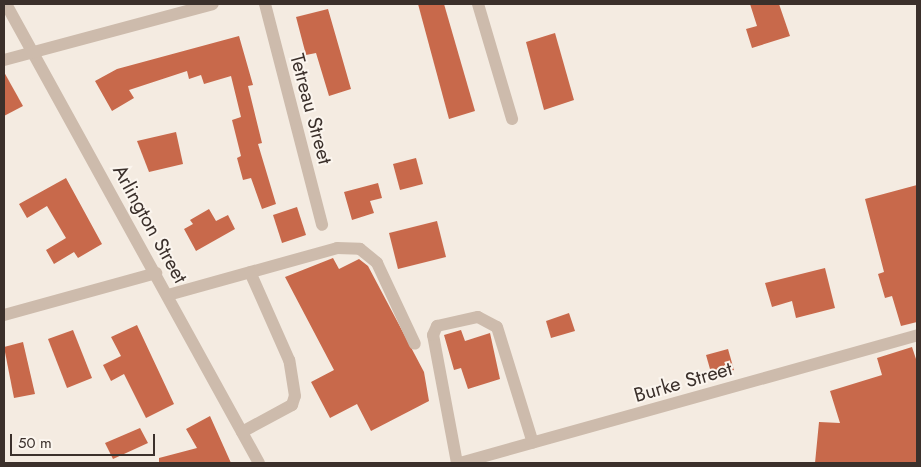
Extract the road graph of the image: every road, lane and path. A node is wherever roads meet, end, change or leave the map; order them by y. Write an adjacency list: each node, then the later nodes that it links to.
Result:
1 (6, 4): 5 (street, Arlington Street)
2 (213, 4): 5 (street)
3 (264, 4): 8 (street, Tetreau Street)
4 (478, 4): 7 (street)
5 (33, 52): 6 (street); 10 (street, Arlington Street)
6 (4, 60)
7 (512, 119)
8 (322, 225)
9 (250, 272): 11 (street); 14 (street); 15 (street)
10 (156, 273): 11 (street, Arlington Street); 12 (street)
11 (168, 295): 15 (street, Arlington Street)
12 (4, 315)
13 (917, 335): 16 (street, Burke Street)
14 (415, 344)
15 (242, 432): 17 (street, Arlington Street)
16 (533, 443): 18 (street, Burke Street); 18 (street)
17 (259, 463)
18 (458, 463)

